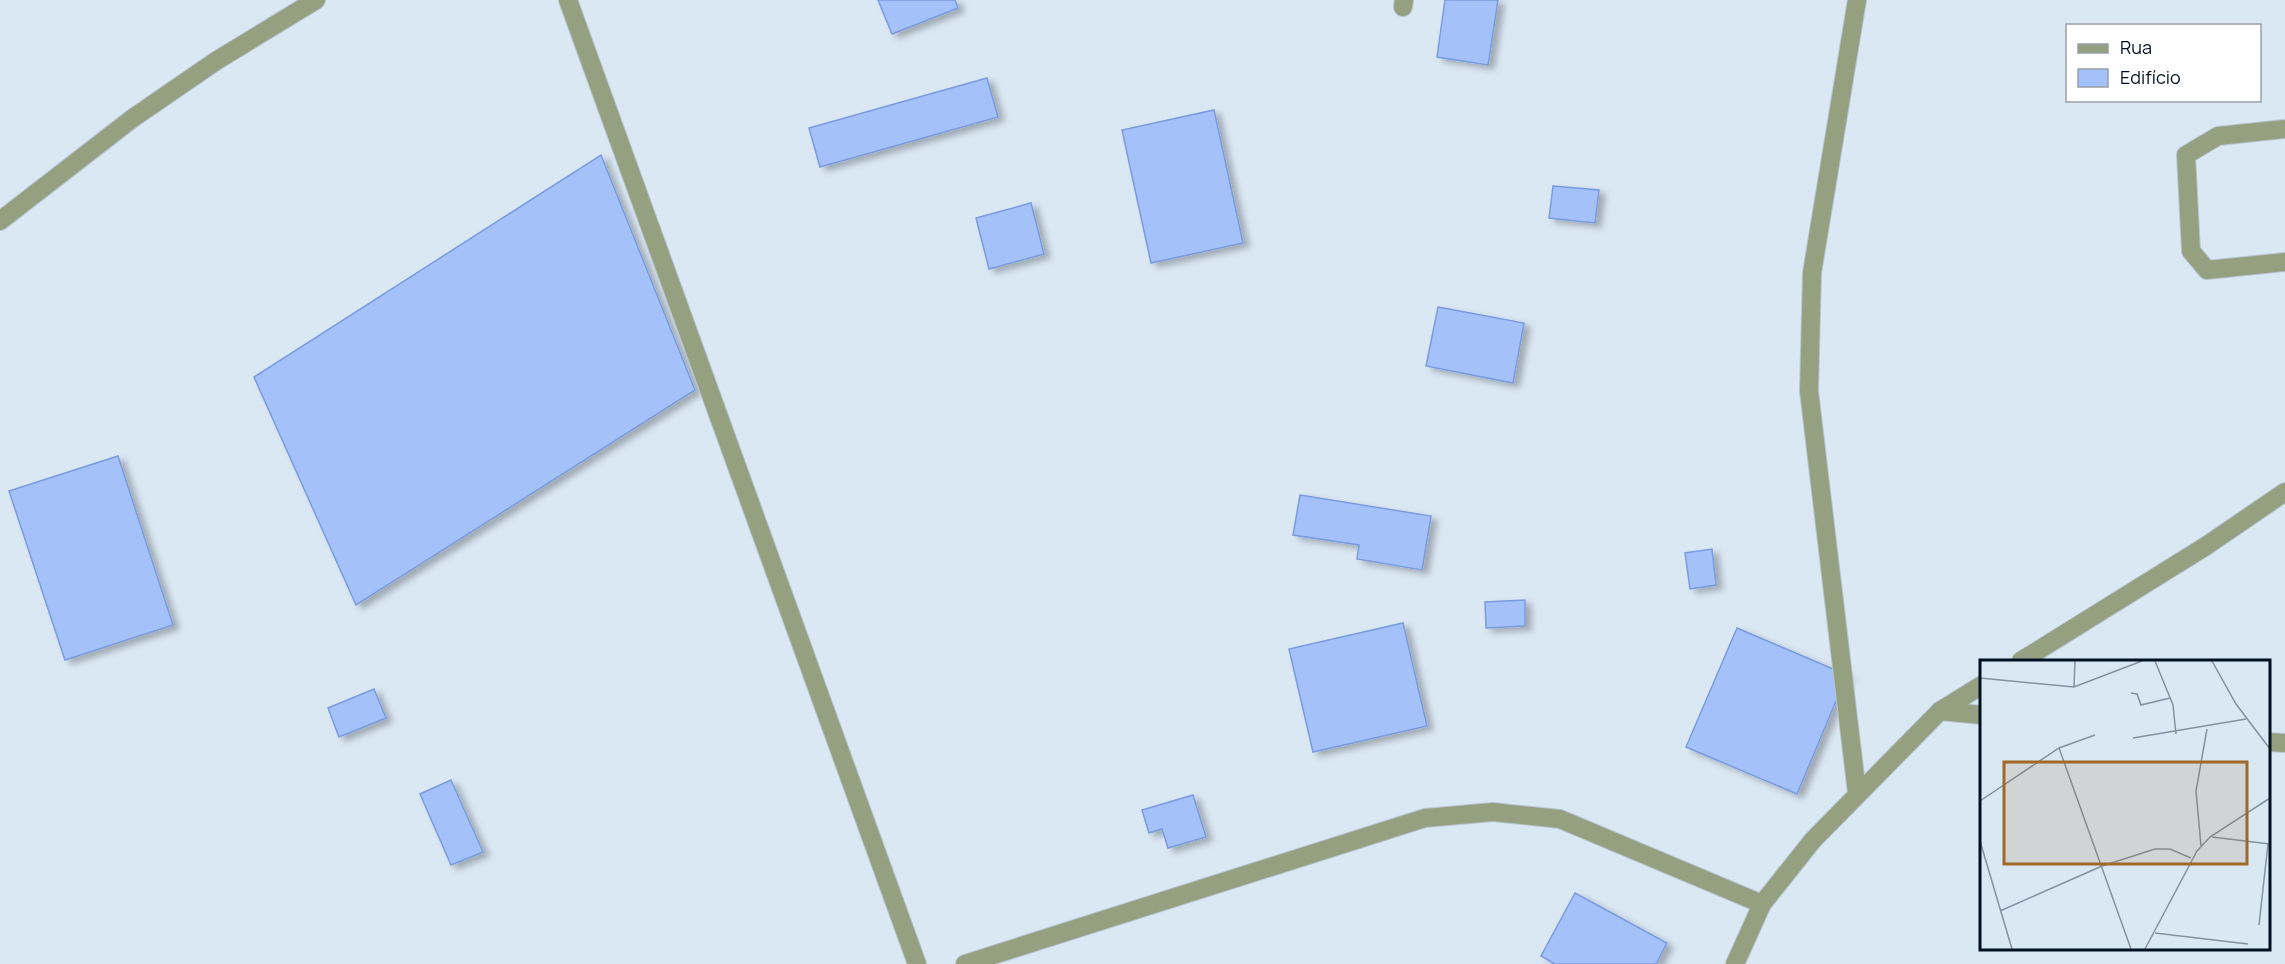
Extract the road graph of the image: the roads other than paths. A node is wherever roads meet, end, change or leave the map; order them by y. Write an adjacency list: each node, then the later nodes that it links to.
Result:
1 (316, 0): 5 (street)
2 (568, 0): 16 (street)
3 (1857, 0): 14 (street)
4 (2285, 129): 6 (street)
5 (0, 221)
6 (2285, 262)
7 (2285, 492): 8 (street)
8 (2023, 660)
9 (1980, 686): 10 (street)
10 (1940, 711): 11 (street); 14 (street)
11 (1980, 715)
12 (2270, 742): 13 (street)
13 (2285, 743)
14 (1857, 793): 15 (street)
15 (1762, 904): 17 (street); 18 (street)
16 (917, 964)
17 (965, 964)
18 (1735, 964)

